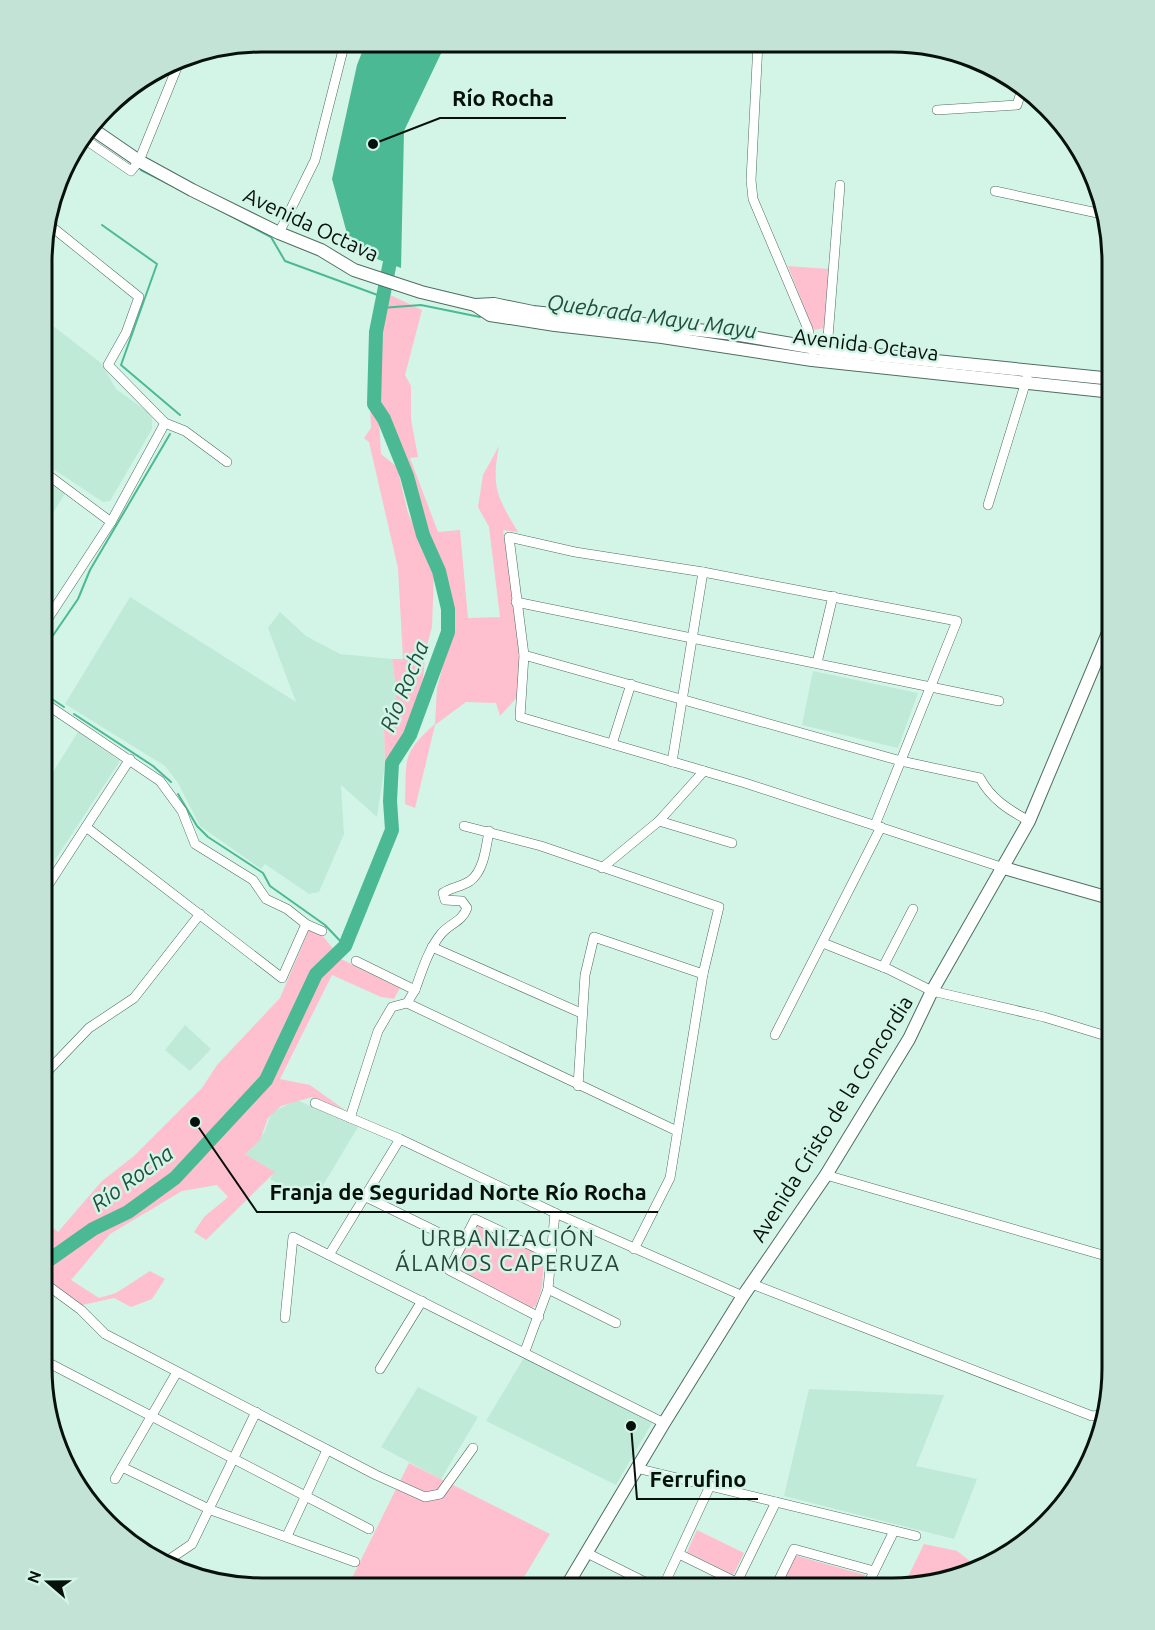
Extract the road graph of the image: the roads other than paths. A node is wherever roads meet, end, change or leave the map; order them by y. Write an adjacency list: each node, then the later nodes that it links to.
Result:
1 (342, 52): 13 (street)
2 (758, 52): 14 (street)
3 (175, 72): 8 (street)
4 (1020, 96): 5 (street)
5 (937, 110)
6 (98, 133): 8 (main road, Avenida Octava)
7 (90, 143): 8 (street, Avenida Octava)
8 (139, 161): 13 (main road, Avenida Octava)
9 (840, 185): 14 (street)
10 (995, 191): 11 (street)
11 (1096, 213)
12 (55, 230): 18 (street)
13 (279, 233): 14 (main road, Avenida Octava)
14 (818, 353): 15 (main road, Avenida Octava); 15 (main road, Avenida Octava)
15 (1028, 376): 16 (main road, Avenida Octava); 17 (main road, Avenida Octava); 21 (street)
16 (1102, 379)
17 (1102, 390)
18 (165, 423): 19 (street); 22 (street)
19 (227, 462)
20 (52, 478): 22 (street)
21 (988, 505)
22 (111, 522): 26 (street)
23 (703, 572): 24 (street); 25 (street); 27 (street)
24 (833, 596): 30 (street); 32 (street)
25 (516, 602): 27 (street); 29 (street)
26 (52, 612)
27 (691, 637): 30 (street); 33 (street)
28 (1102, 647): 42 (main road, Avenida Cristo de la Concordia)
29 (524, 655): 31 (street); 36 (street)
30 (817, 663): 32 (street)
31 (631, 684): 33 (street); 36 (street)
32 (929, 687): 34 (street); 38 (street)
33 (684, 698): 38 (street); 39 (street)
34 (999, 701)
35 (52, 708): 37 (street)
36 (612, 744): 39 (street)
37 (130, 759): 45 (street); 54 (street)
38 (901, 761): 42 (street); 44 (street)
39 (672, 762): 40 (street)
40 (704, 771): 41 (street); 44 (street)
41 (659, 821): 47 (street); 48 (street)
42 (1029, 821): 49 (main road, Avenida Cristo de la Concordia)
43 (464, 826): 46 (street)
44 (878, 826): 49 (street); 56 (street)
45 (86, 827): 50 (street); 53 (street)
46 (489, 831): 48 (street); 57 (street)
47 (732, 843)
48 (602, 868): 60 (street)
49 (1004, 868): 51 (main road); 62 (main road, Avenida Cristo de la Concordia)
50 (52, 879)
51 (1102, 896)
52 (913, 909): 59 (street)
53 (200, 914): 54 (street); 67 (street)
54 (306, 924): 55 (street)
55 (322, 931)
56 (824, 943): 59 (street); 65 (street)
57 (432, 947): 61 (street); 64 (street)
58 (356, 961): 61 (street)
59 (883, 967): 62 (street)
60 (703, 974): 64 (street); 71 (street)
61 (415, 990): 63 (street)
62 (932, 992): 66 (street); 73 (main road, Avenida Cristo de la Concordia)
63 (407, 1003): 68 (street); 70 (street)
64 (581, 1013): 68 (street)
65 (775, 1035)
66 (1102, 1035)
67 (52, 1063)
68 (578, 1086): 71 (street)
69 (315, 1103): 70 (street)
70 (350, 1118): 72 (street)
71 (677, 1131): 77 (street)
72 (400, 1139): 74 (street); 75 (street)
73 (826, 1175): 79 (street); 81 (main road, Avenida Cristo de la Concordia)
74 (366, 1197): 76 (street); 78 (street)
75 (555, 1213): 77 (street); 80 (street)
76 (462, 1244): 80 (street); 86 (street)
77 (634, 1249): 84 (street)
78 (329, 1255): 85 (street); 87 (street)
79 (1102, 1255)
80 (551, 1256): 83 (street)
81 (752, 1284): 84 (main road, Avenida Cristo de la Concordia); 94 (street)
82 (52, 1289): 92 (street)
83 (548, 1289): 86 (street); 88 (street)
84 (743, 1296): 96 (main road, Avenida Cristo de la Concordia)
85 (422, 1301): 89 (street); 91 (street)
86 (539, 1317): 89 (street)
87 (285, 1318)
88 (616, 1323)
89 (525, 1351): 96 (street)
90 (52, 1365): 95 (street)
91 (380, 1369)
92 (177, 1372): 93 (street); 95 (street)
93 (256, 1412): 98 (street); 99 (street)
94 (1096, 1416)
95 (151, 1418): 99 (street); 100 (street)
96 (664, 1423): 101 (main road, Avenida Cristo de la Concordia)
97 (473, 1448): 98 (street)
98 (327, 1449): 104 (street)
99 (233, 1461): 104 (street); 106 (street)
100 (122, 1467): 102 (street); 106 (street)
101 (636, 1468): 103 (street); 111 (main road, Avenida Cristo de la Concordia)
102 (115, 1479)
103 (710, 1486): 105 (street); 112 (street)
104 (306, 1496): 107 (street); 109 (street)
105 (776, 1502): 108 (street); 120 (street)
106 (211, 1510): 109 (street); 113 (street)
107 (369, 1529)
108 (894, 1531): 110 (street); 115 (street)
109 (287, 1536): 114 (street)
110 (916, 1536)
111 (587, 1553): 116 (main road, Avenida Cristo de la Concordia); 117 (street)
112 (679, 1554): 118 (street); 119 (street)
113 (173, 1557)
114 (355, 1562)
115 (874, 1571): 121 (street); 122 (street)
116 (572, 1578)
117 (637, 1578)
118 (667, 1578)
119 (722, 1578)
120 (738, 1578)
121 (780, 1578)
122 (871, 1578)

